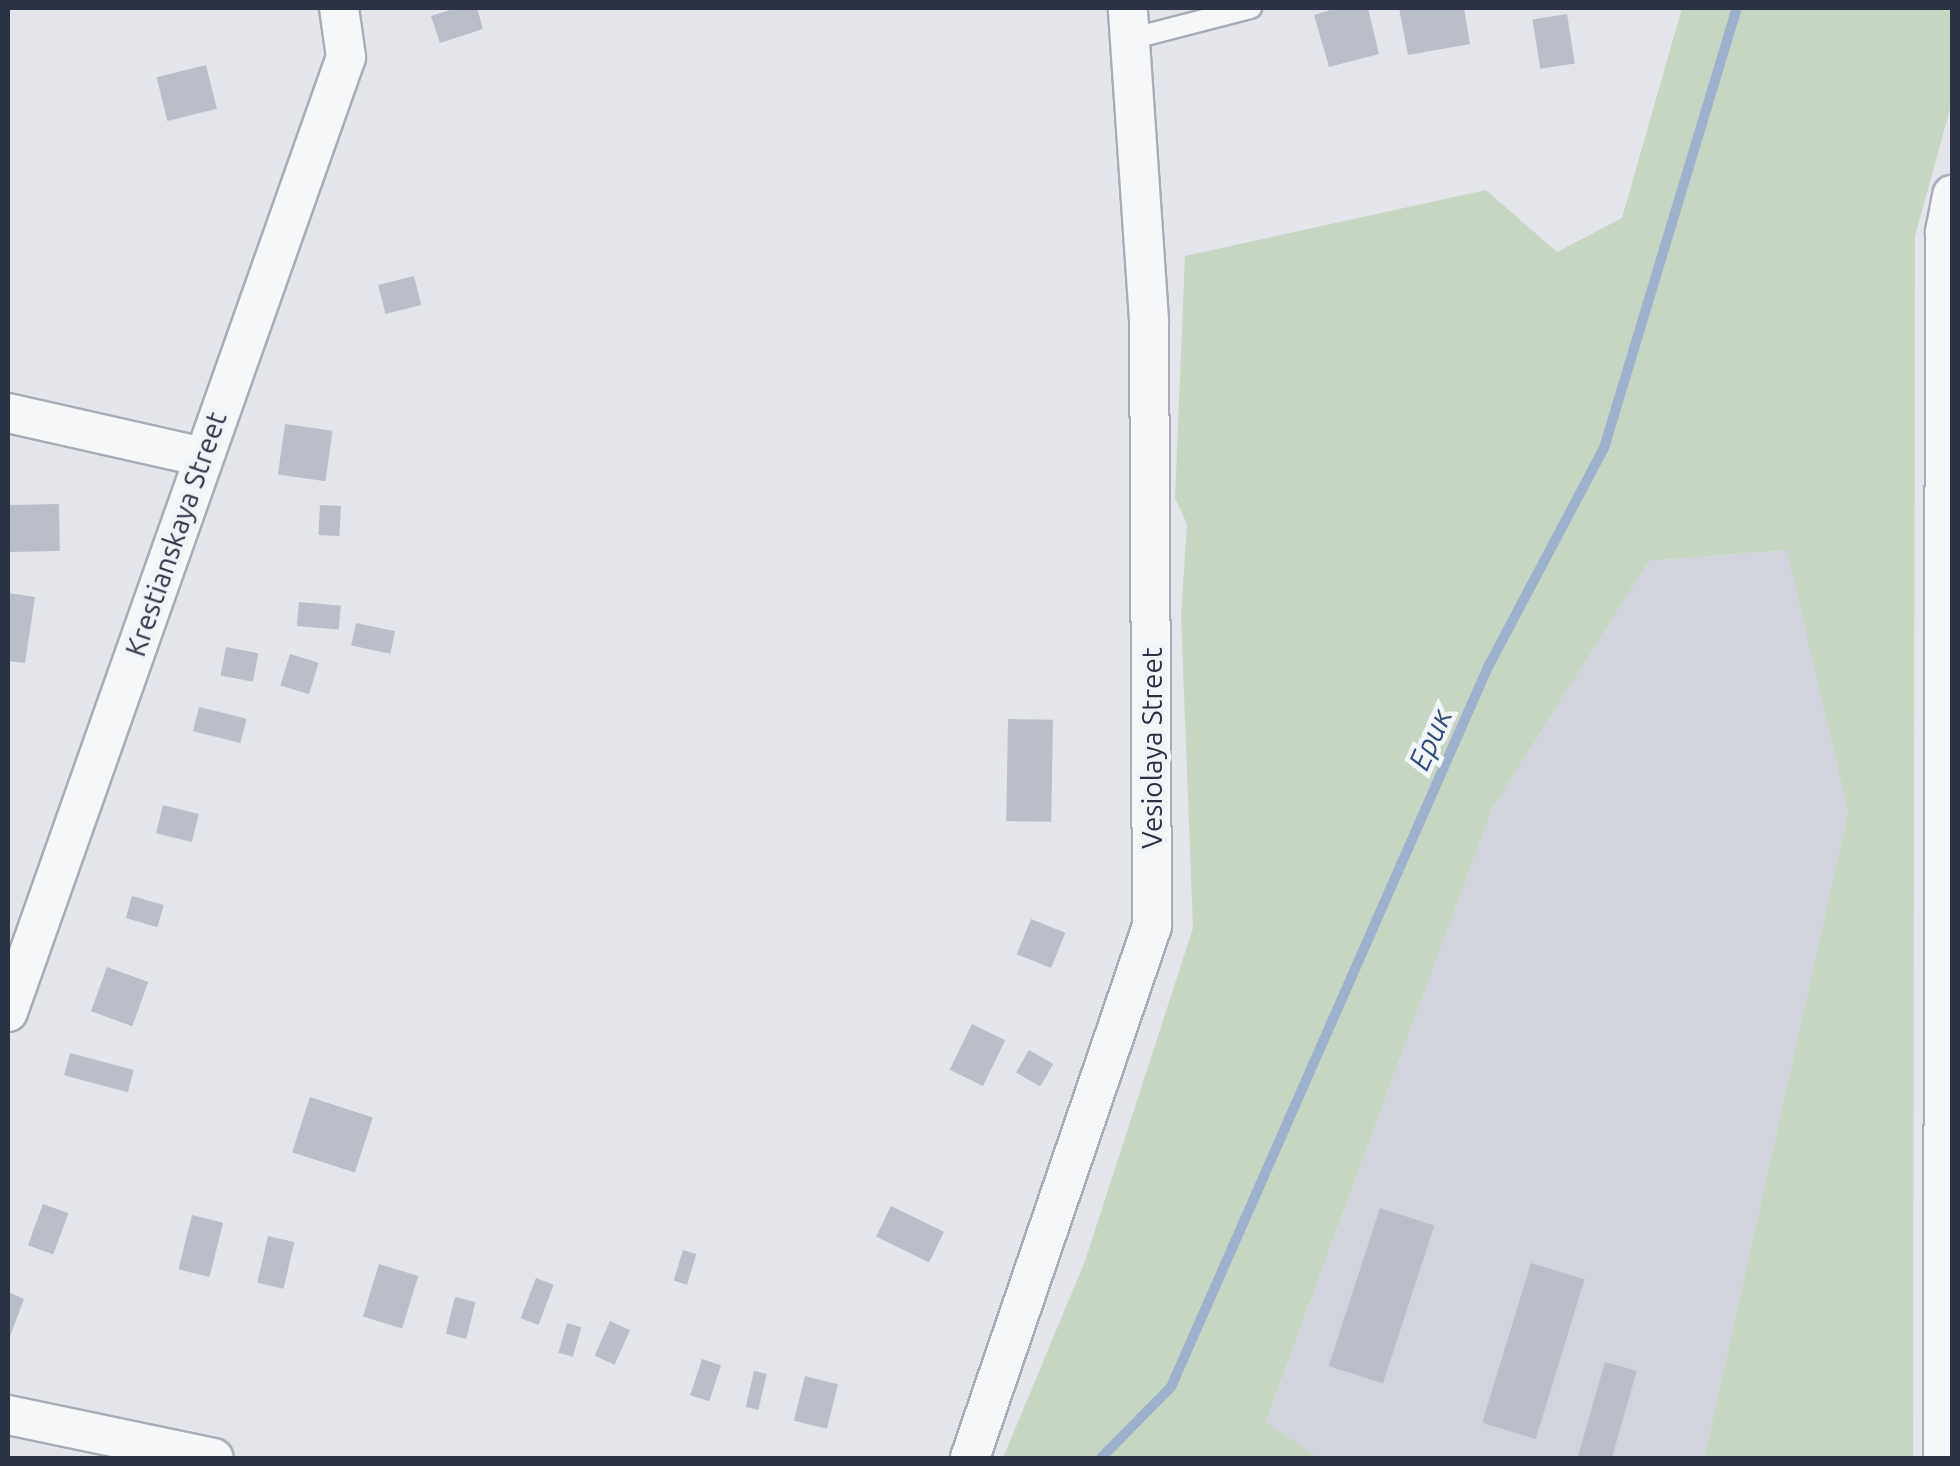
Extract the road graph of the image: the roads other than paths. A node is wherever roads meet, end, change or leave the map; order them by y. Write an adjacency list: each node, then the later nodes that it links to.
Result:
1 (339, 8): 6 (street, Krestianskaya Street)
2 (1252, 8): 3 (lane)
3 (1130, 23): 10 (street, Vesiolaya Street)
4 (1952, 195): 11 (street)
5 (8, 413): 6 (street)
6 (203, 457): 7 (street, Krestianskaya Street)
7 (8, 1012)
8 (8, 1415): 9 (street)
9 (214, 1458)
10 (970, 1458)
11 (1943, 1458)

